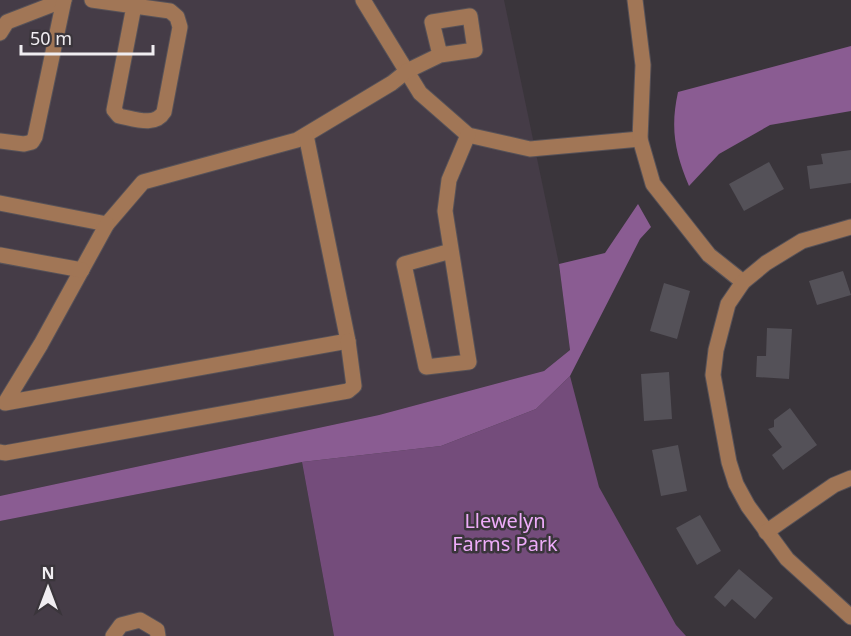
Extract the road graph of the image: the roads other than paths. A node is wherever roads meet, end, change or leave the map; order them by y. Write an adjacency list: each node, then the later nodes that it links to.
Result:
1 (92, 0): 4 (street)
2 (363, 0): 7 (street)
3 (634, 0): 10 (street)
4 (135, 6): 4 (street)
5 (0, 33): 11 (street)
6 (440, 55): 7 (street)
7 (407, 71): 8 (street); 9 (street)
8 (306, 135): 13 (street); 19 (street)
9 (468, 135): 10 (street); 15 (street)
10 (640, 139): 18 (street)
11 (0, 141)
12 (0, 203): 13 (street)
13 (107, 224): 17 (street)
14 (851, 228): 18 (street)
15 (451, 251): 15 (street)
16 (0, 255): 17 (street)
17 (82, 270): 20 (street)
18 (743, 282): 23 (street)
19 (348, 341): 20 (street); 21 (street)
20 (3, 407)
21 (0, 452)
22 (851, 478): 23 (street)
23 (766, 532): 24 (street)
24 (851, 617)
25 (113, 636): 26 (street)
26 (158, 636)

